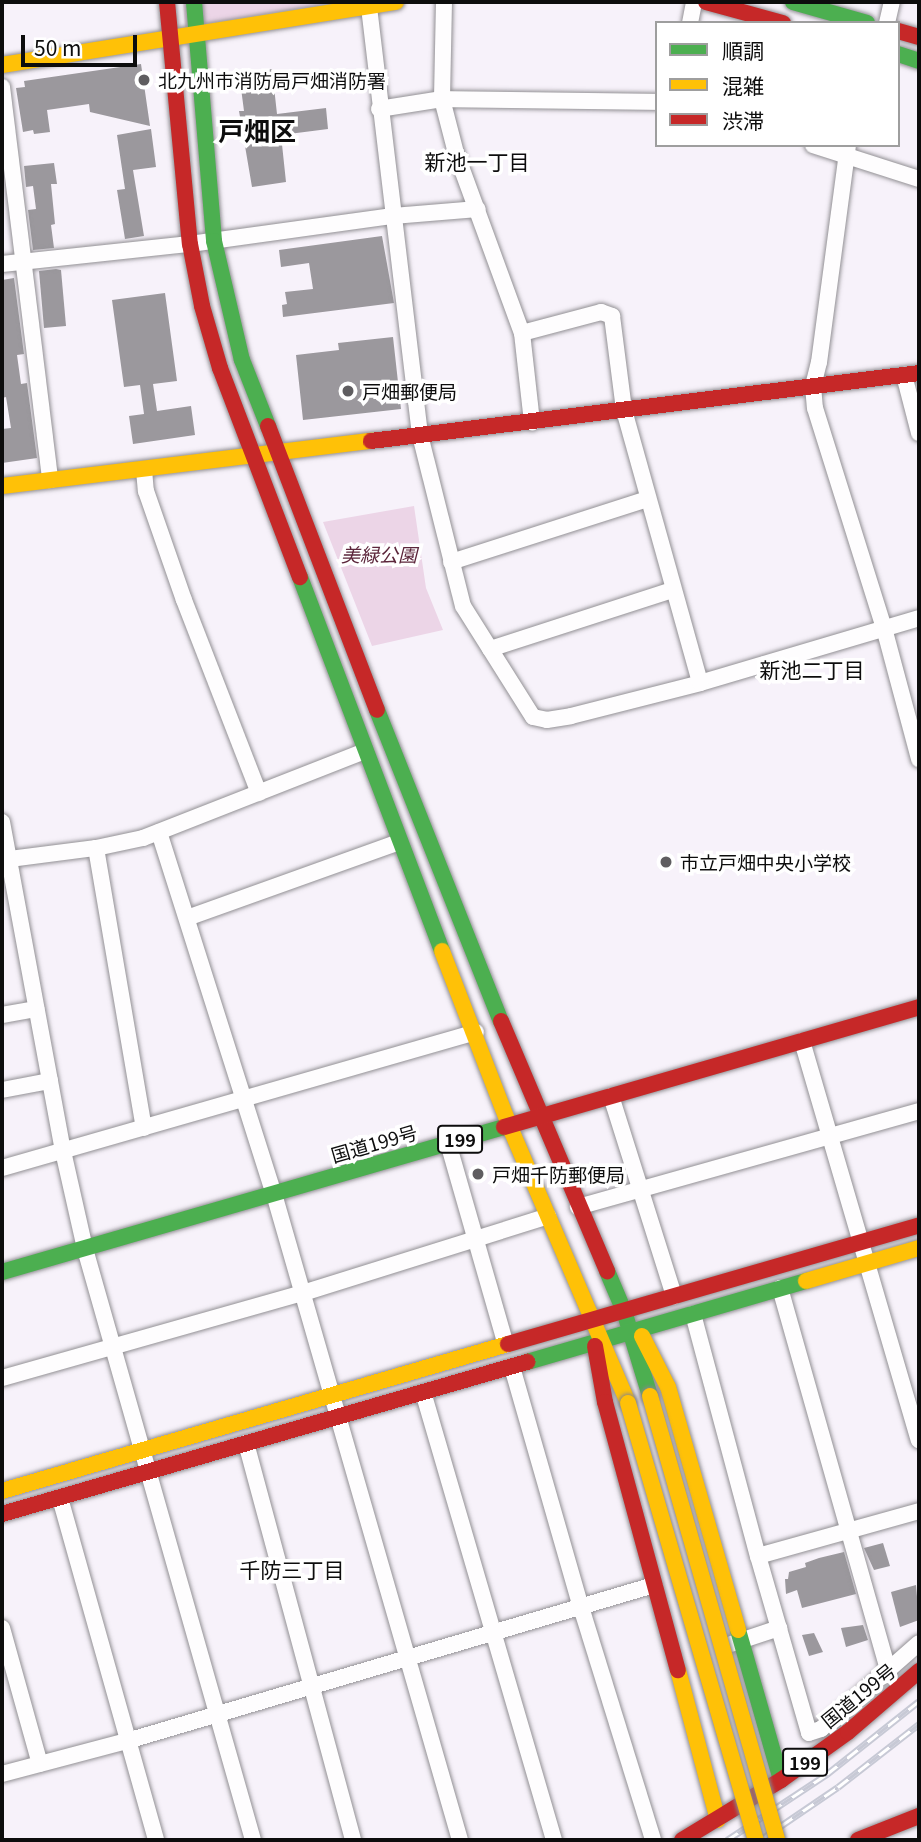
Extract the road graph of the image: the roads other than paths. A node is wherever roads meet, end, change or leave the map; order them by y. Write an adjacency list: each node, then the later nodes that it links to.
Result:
1 (167, 2): 16 (main road)
2 (194, 2): 15 (main road)
3 (397, 2): 9 (main road)
4 (444, 2): 22 (street)
5 (694, 2): 10 (street)
6 (706, 2): 11 (main road)
7 (796, 2): 12 (main road)
8 (892, 2): 13 (street)
9 (369, 7): 15 (main road); 24 (street)
10 (690, 21)
11 (776, 21)
12 (860, 21)
13 (887, 21)
14 (900, 32): 17 (main road)
15 (196, 33): 16 (main road); 30 (main road)
16 (169, 37): 20 (main road); 31 (main road)
17 (919, 37)
18 (900, 55): 19 (main road)
19 (919, 61)
20 (2, 65)
21 (2, 88): 32 (street)
22 (442, 99): 23 (street); 24 (street); 28 (street)
23 (655, 102)
24 (379, 109): 29 (street)
25 (826, 147): 26 (street)
26 (846, 150): 27 (street); 36 (street)
27 (919, 178)
28 (478, 209): 29 (street); 34 (street)
29 (393, 216): 30 (street); 40 (street)
30 (214, 241): 31 (street); 41 (main road)
31 (190, 244): 32 (street); 42 (main road)
32 (23, 262): 33 (street); 44 (street)
33 (2, 264)
34 (522, 333): 37 (street); 38 (street)
35 (912, 374): 36 (main road); 39 (street)
36 (813, 386): 37 (main road); 50 (street)
37 (624, 410): 38 (main road); 46 (street)
38 (531, 422): 40 (main road)
39 (919, 433)
40 (420, 435): 41 (main road); 47 (street)
41 (276, 453): 42 (main road); 72 (main road)
42 (252, 456): 43 (main road); 53 (main road)
43 (144, 470): 44 (main road); 55 (street)
44 (50, 480): 45 (main road)
45 (2, 486)
46 (647, 499): 47 (street); 48 (street)
47 (451, 562): 51 (street)
48 (673, 590): 51 (street); 52 (street)
49 (919, 618): 50 (street)
50 (884, 628): 52 (street); 54 (street)
51 (490, 649): 52 (street)
52 (700, 683)
53 (365, 751): 55 (street); 58 (main road)
54 (919, 759)
55 (258, 793): 57 (street)
56 (2, 822): 60 (street)
57 (159, 832): 59 (street); 61 (street)
58 (398, 842): 61 (street); 65 (main road)
59 (96, 848): 60 (street); 74 (street)
60 (5, 859): 63 (street)
61 (187, 918): 70 (street)
62 (919, 1007): 66 (main road, 国道199号 / 199)
63 (36, 1009): 64 (street); 67 (street)
64 (2, 1015)
65 (476, 1032): 70 (street); 73 (main road)
66 (803, 1041): 69 (main road, 国道199号 / 199); 75 (street)
67 (50, 1081): 68 (street); 77 (street)
68 (2, 1090)
69 (611, 1096): 72 (main road, 国道199号 / 199); 79 (street)
70 (244, 1100): 74 (street); 80 (street)
71 (919, 1111): 75 (street)
72 (540, 1117): 73 (main road, 国道199号 / 199); 81 (main road)
73 (509, 1125): 76 (main road, 国道199号 / 199); 82 (main road)
74 (144, 1128): 77 (street)
75 (832, 1136): 79 (street); 85 (street)
76 (448, 1143): 80 (main road, 国道199号 / 199); 84 (street)
77 (63, 1151): 78 (street); 87 (street)
78 (2, 1168)
79 (638, 1190): 81 (street); 92 (street)
80 (274, 1194): 87 (main road, 国道199号 / 199); 91 (street)
81 (578, 1207): 93 (main road)
82 (548, 1216): 84 (street); 95 (main road)
83 (919, 1225): 85 (main road)
84 (475, 1238): 91 (street); 98 (street)
85 (862, 1241): 88 (street); 92 (main road)
86 (919, 1248): 88 (main road)
87 (85, 1249): 89 (main road, 国道199号 / 199); 99 (street)
88 (869, 1263): 90 (main road); 105 (street)
89 (2, 1272)
90 (780, 1288): 94 (main road); 113 (street)
91 (303, 1293): 99 (street); 103 (street)
92 (674, 1296): 93 (main road)
93 (624, 1311): 95 (main road); 96 (main road)
94 (693, 1314): 96 (main road); 114 (street)
95 (593, 1319): 97 (main road); 98 (main road)
96 (634, 1332): 97 (main road); 120 (main road); 143 (main road, bridge)
97 (598, 1343): 100 (main road); 115 (main road); 142 (main road, bridge)
98 (506, 1345): 103 (main road)
99 (111, 1347): 101 (street); 107 (street)
100 (512, 1367): 102 (main road); 116 (street)
101 (2, 1378)
102 (423, 1392): 104 (main road); 119 (street)
103 (332, 1395): 104 (street); 107 (main road)
104 (339, 1418): 106 (main road); 122 (street)
105 (919, 1440)
106 (246, 1443): 108 (main road); 126 (street)
107 (143, 1449): 108 (street); 109 (main road)
108 (149, 1472): 110 (main road); 127 (street)
109 (2, 1491)
110 (60, 1498): 112 (main road); 128 (street)
111 (919, 1511): 113 (street)
112 (2, 1514)
113 (848, 1530): 114 (street); 125 (street)
114 (758, 1556): 118 (street)
115 (654, 1585): 116 (street); 123 (main road)
116 (580, 1608): 119 (street); 140 (street)
117 (2, 1628): 129 (street)
118 (779, 1628): 120 (street); 125 (street)
119 (494, 1634): 122 (street); 139 (street)
120 (741, 1640): 123 (street); 131 (main road)
121 (919, 1643): 125 (street)
122 (409, 1658): 126 (street); 138 (street)
123 (674, 1662): 133 (main road)
124 (919, 1671): 131 (main road, 国道199号 / 199)
125 (889, 1673)
126 (311, 1687): 127 (street); 137 (street)
127 (216, 1715): 128 (street); 136 (street)
128 (127, 1741): 129 (street); 135 (street)
129 (40, 1764): 130 (street)
130 (2, 1774)
131 (781, 1780): 133 (main road, 国道199号 / 199)
132 (919, 1816): 134 (main road)
133 (718, 1820): 141 (main road, 国道199号 / 199)
134 (863, 1838)
135 (156, 1840)
136 (253, 1840)
137 (353, 1840)
138 (460, 1840)
139 (554, 1840)
140 (653, 1840)
141 (682, 1840)
142 (756, 1840)
143 (777, 1840)

